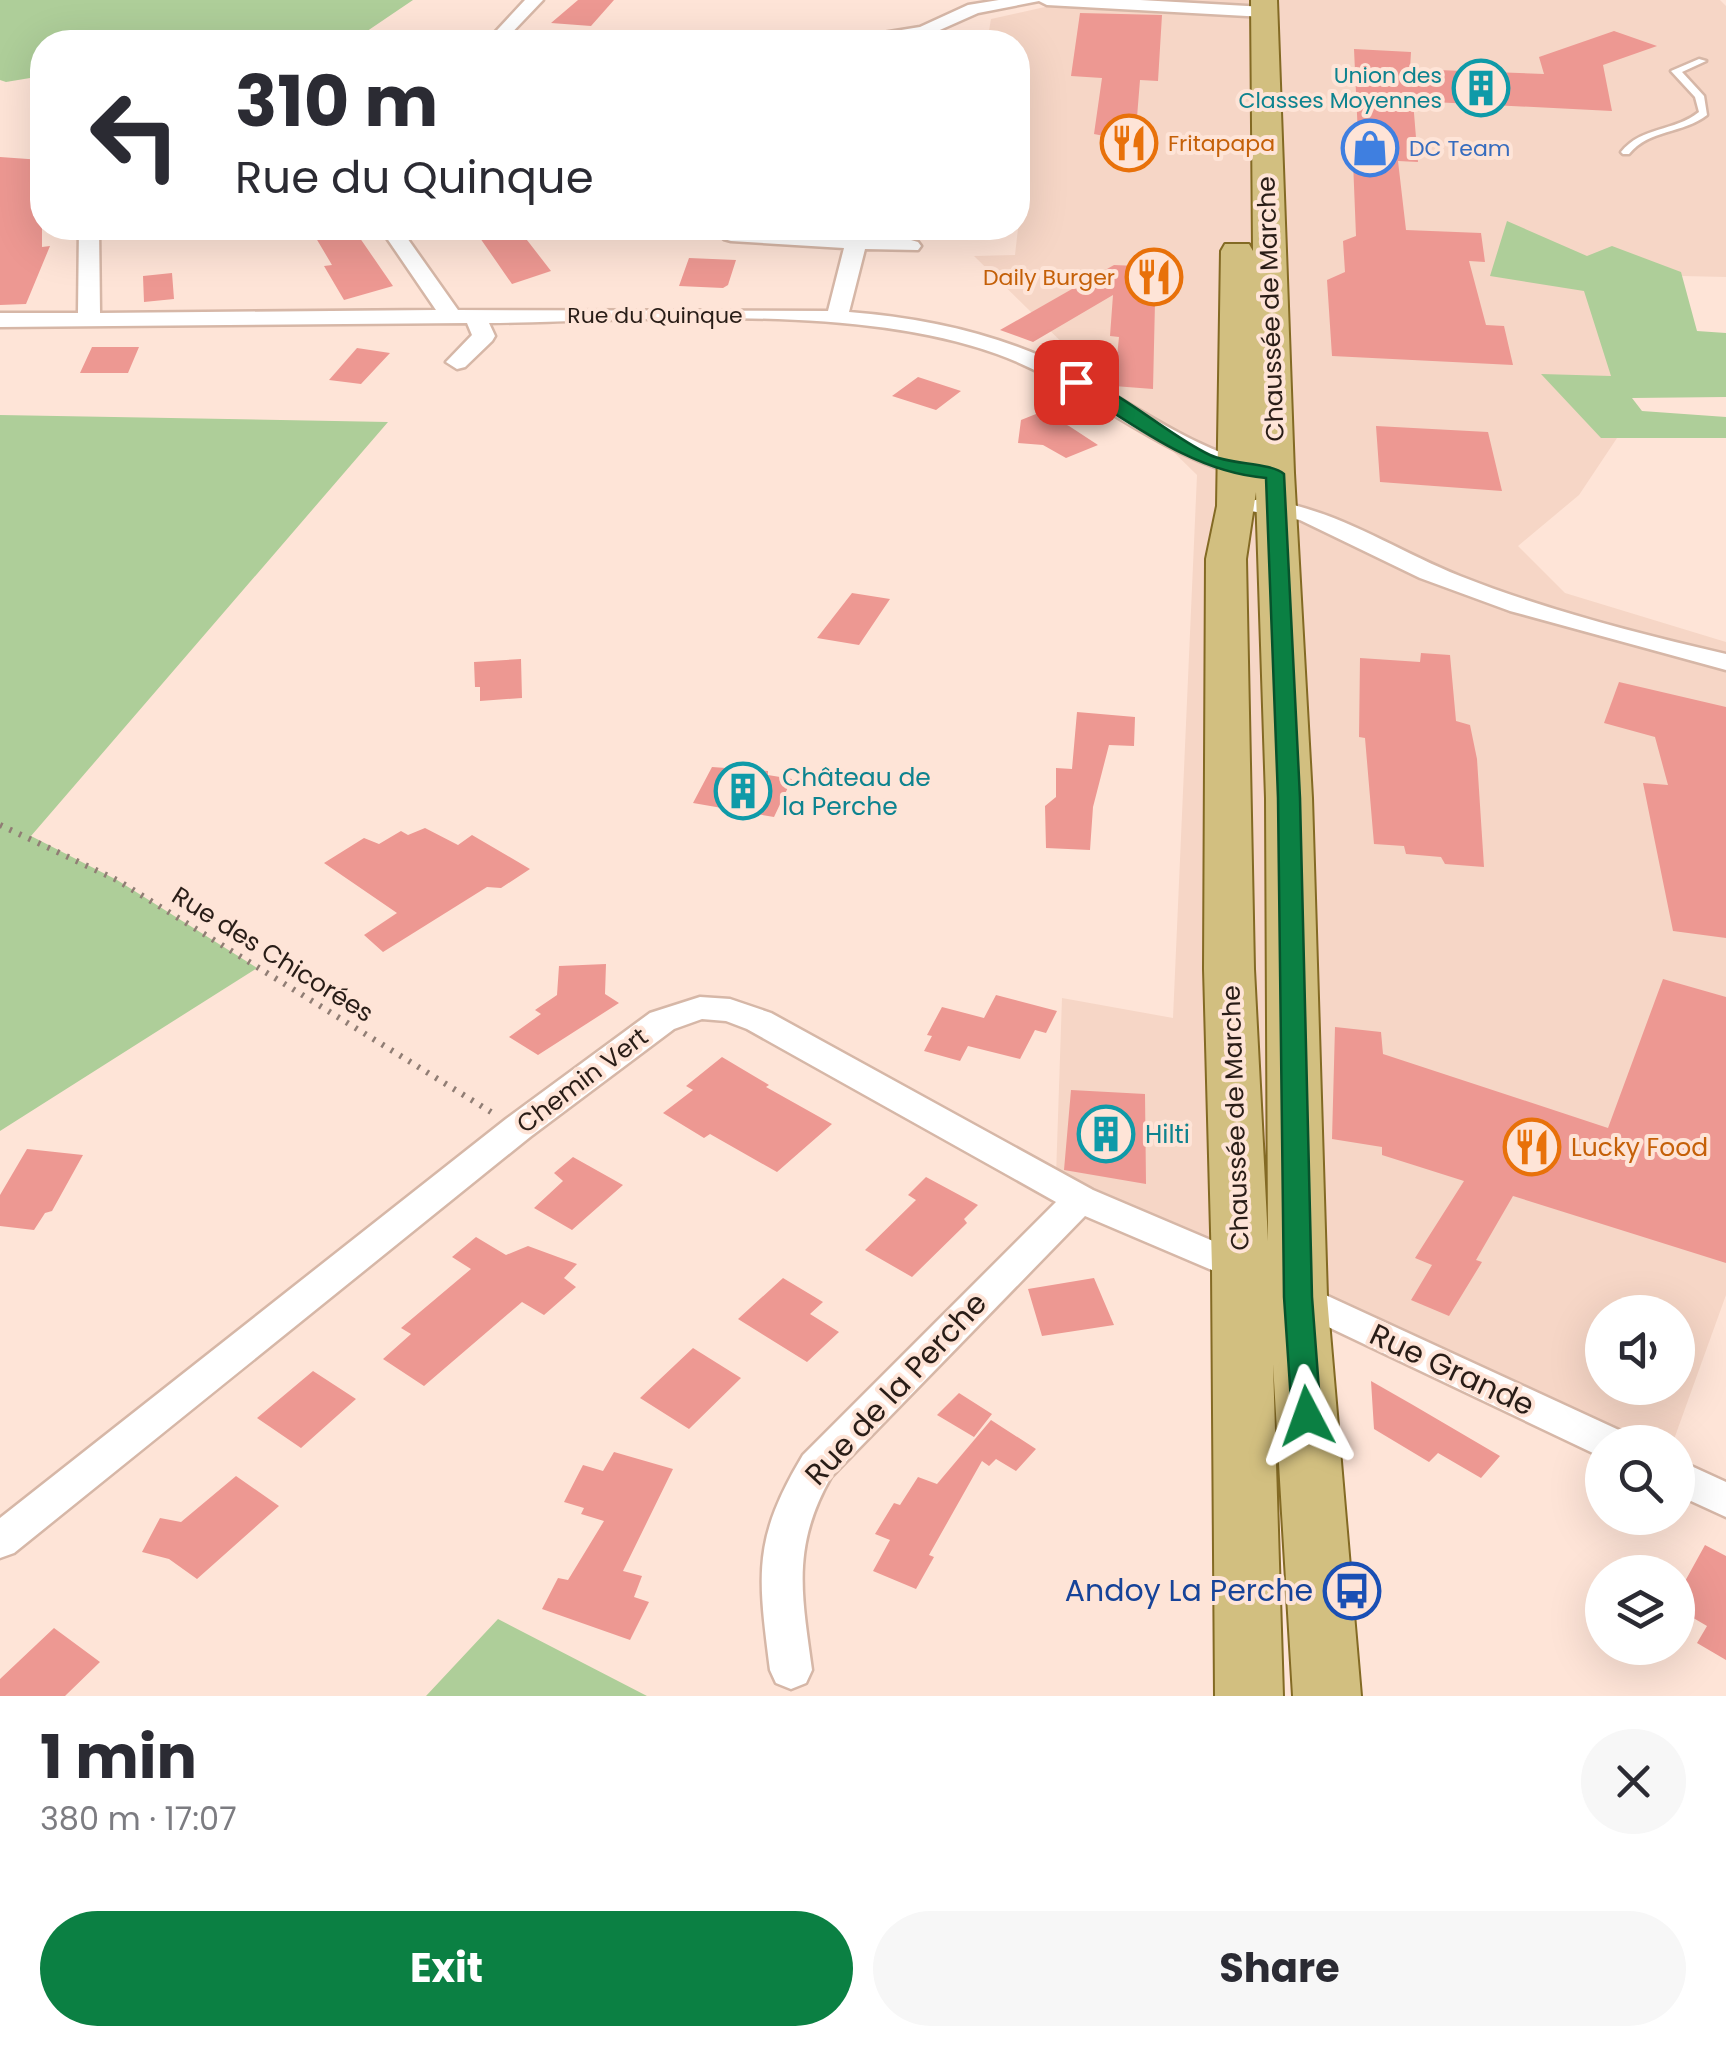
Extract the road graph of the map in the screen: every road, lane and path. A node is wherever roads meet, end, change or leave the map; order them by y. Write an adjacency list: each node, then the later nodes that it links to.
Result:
1 (535, 0): 6 (street)
2 (1031, 0): 4 (street)
3 (1047, 0): 5 (street)
4 (970, 4): 7 (street)
5 (1251, 5): 21 (main road, Chaussée de Marche)
6 (506, 30)
7 (927, 30)
8 (1702, 61): 9 (lane)
9 (1626, 152)
10 (89, 240): 18 (street)
11 (398, 240): 15 (street)
12 (794, 240): 13 (street)
13 (856, 244): 14 (street); 17 (street)
14 (910, 246)
15 (451, 316): 16 (street, Rue du Quinque); 18 (street, Rue du Quinque)
16 (476, 316): 17 (street, Rue du Quinque); 20 (street)
17 (837, 316): 21 (street, Rue du Quinque)
18 (89, 317): 19 (street, Rue du Quinque)
19 (0, 320)
20 (457, 362)
21 (1256, 489): 22 (street, Rue du Quinque); 26 (main road, Chaussée de Marche)
22 (1726, 662)
23 (0, 825): 24 (path, Rue des Chicorées)
24 (518, 1128): 25 (street, Chemin Vert); 30 (street, Chemin Vert)
25 (1080, 1199): 26 (street, Chemin Vert); 31 (street, Rue de la Perche)
26 (1270, 1282): 27 (street, Rue Grande); 32 (main road, Chaussée de Marche); 33 (main road, Chaussée de Marche)
27 (1585, 1432)
28 (1695, 1485): 29 (street)
29 (1726, 1501)
30 (0, 1540)
31 (791, 1670)
32 (1249, 1696)
33 (1327, 1696)

